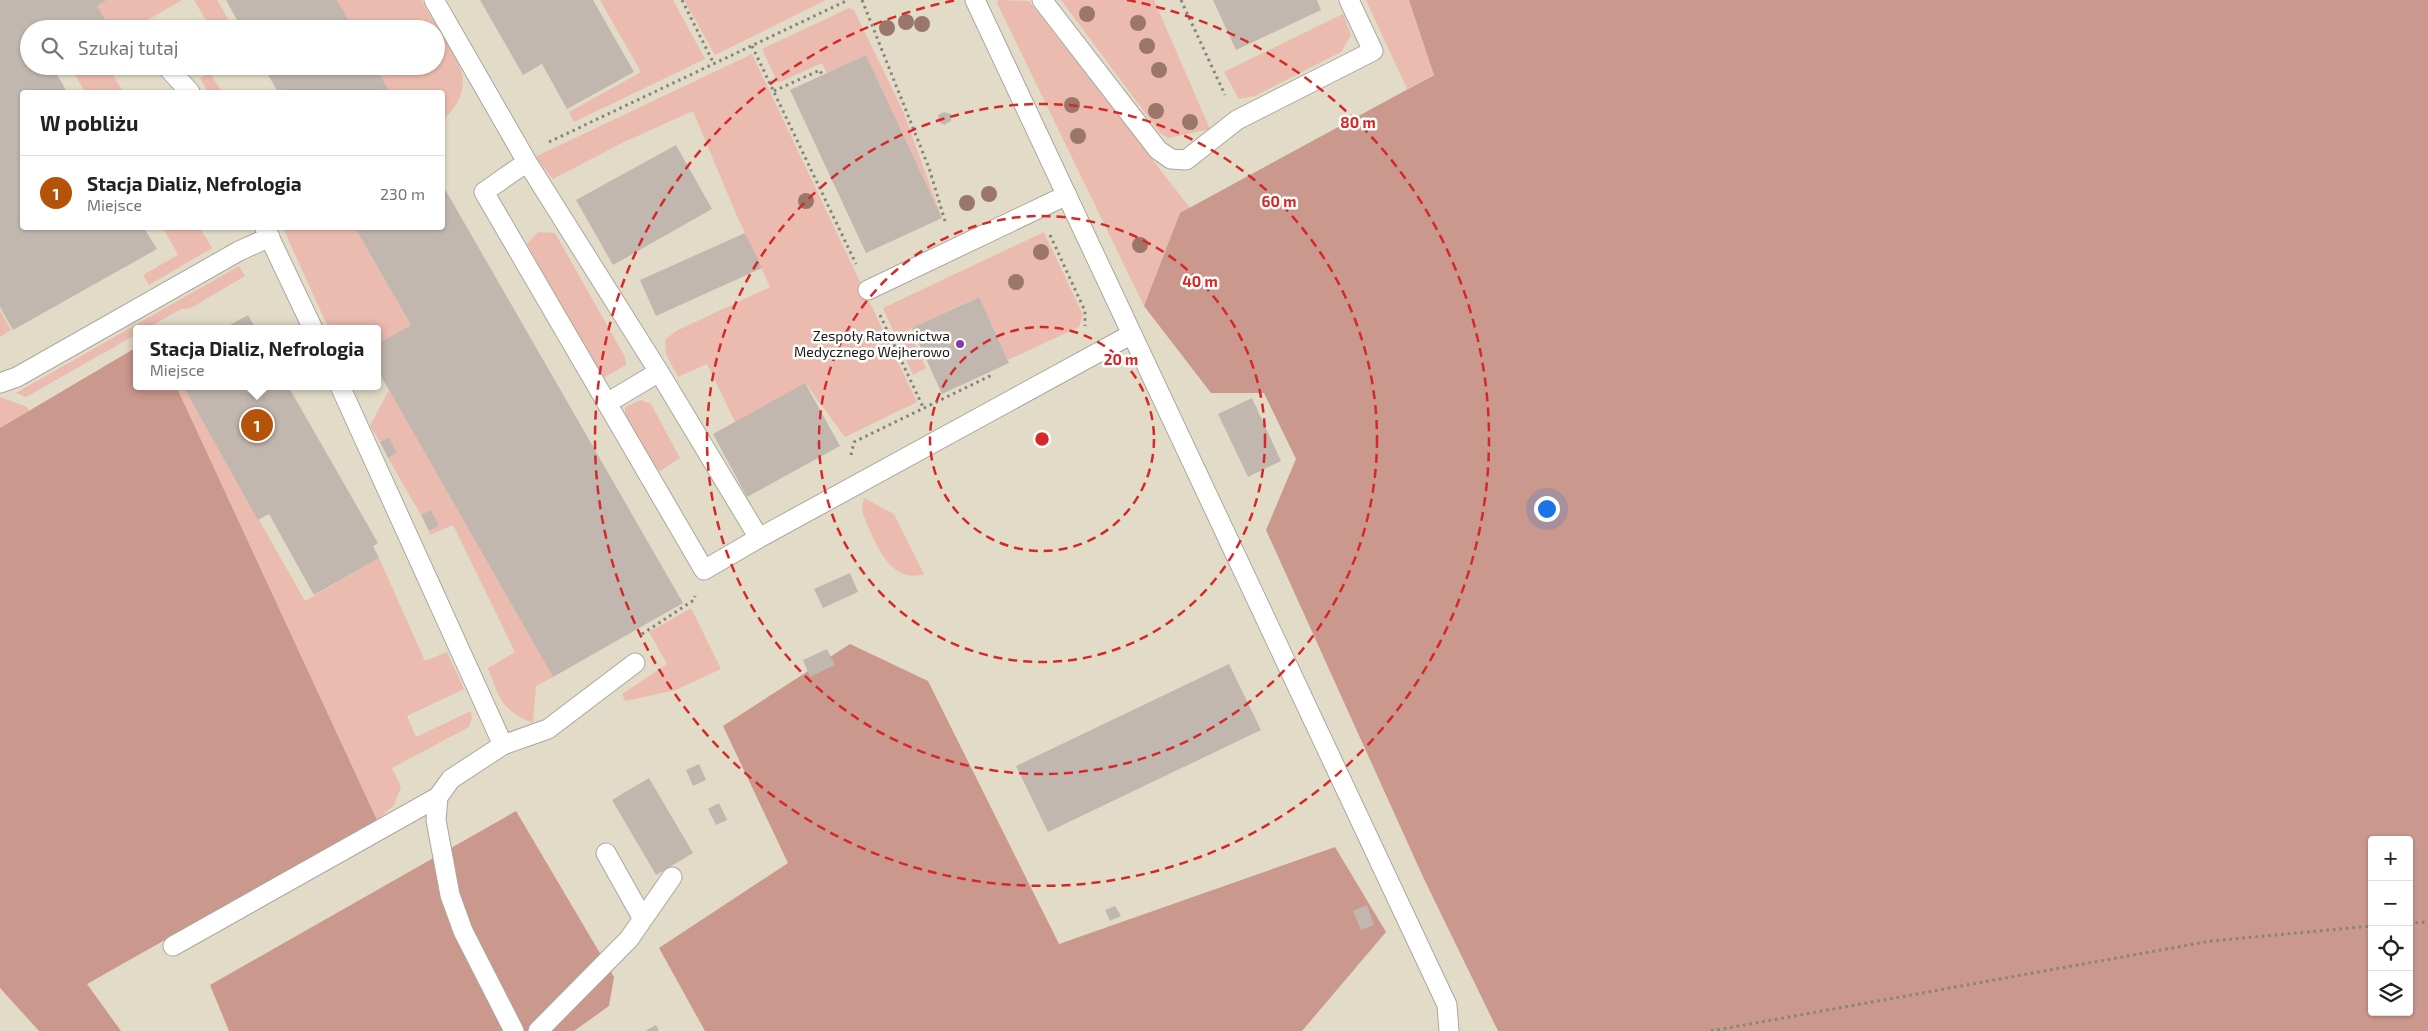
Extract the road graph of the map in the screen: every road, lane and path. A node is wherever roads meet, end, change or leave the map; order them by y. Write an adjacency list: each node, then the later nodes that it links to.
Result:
1 (434, 0): 16 (lane)
2 (682, 0): 10 (path)
3 (848, 0): 9 (path)
4 (862, 0): 19 (path)
5 (975, 0): 17 (lane)
6 (1042, 0): 15 (lane)
7 (1181, 0): 15 (path)
8 (1349, 0): 15 (lane)
9 (752, 46): 10 (path); 14 (path)
10 (714, 64): 16 (path)
11 (174, 75): 13 (lane)
12 (822, 75): 14 (path)
13 (188, 90)
14 (774, 91): 21 (path)
15 (1237, 120)
16 (527, 162): 25 (lane); 29 (lane)
17 (1067, 195): 18 (lane); 24 (lane)
18 (1038, 209): 21 (lane); 23 (path)
19 (946, 223)
20 (267, 232): 22 (lane); 27 (lane)
21 (868, 290): 30 (path)
22 (311, 325)
23 (1080, 333)
24 (1132, 334): 31 (lane); 47 (lane)
25 (659, 372): 29 (lane); 32 (lane)
26 (993, 374): 30 (path)
27 (0, 383)
28 (342, 390): 36 (lane)
29 (607, 403): 32 (lane)
30 (923, 407): 31 (path)
31 (842, 492): 32 (lane)
32 (759, 538)
33 (694, 600): 34 (path)
34 (647, 631)
35 (634, 663): 36 (lane)
36 (503, 745): 37 (lane)
37 (438, 797): 44 (lane); 45 (lane)
38 (606, 853): 40 (lane)
39 (672, 877): 40 (lane)
40 (643, 919): 46 (lane)
41 (2428, 922): 42 (path)
42 (2413, 923)
43 (2368, 926): 48 (path)
44 (173, 946)
45 (514, 1031)
46 (538, 1031)
47 (1449, 1031)
48 (1712, 1031)

